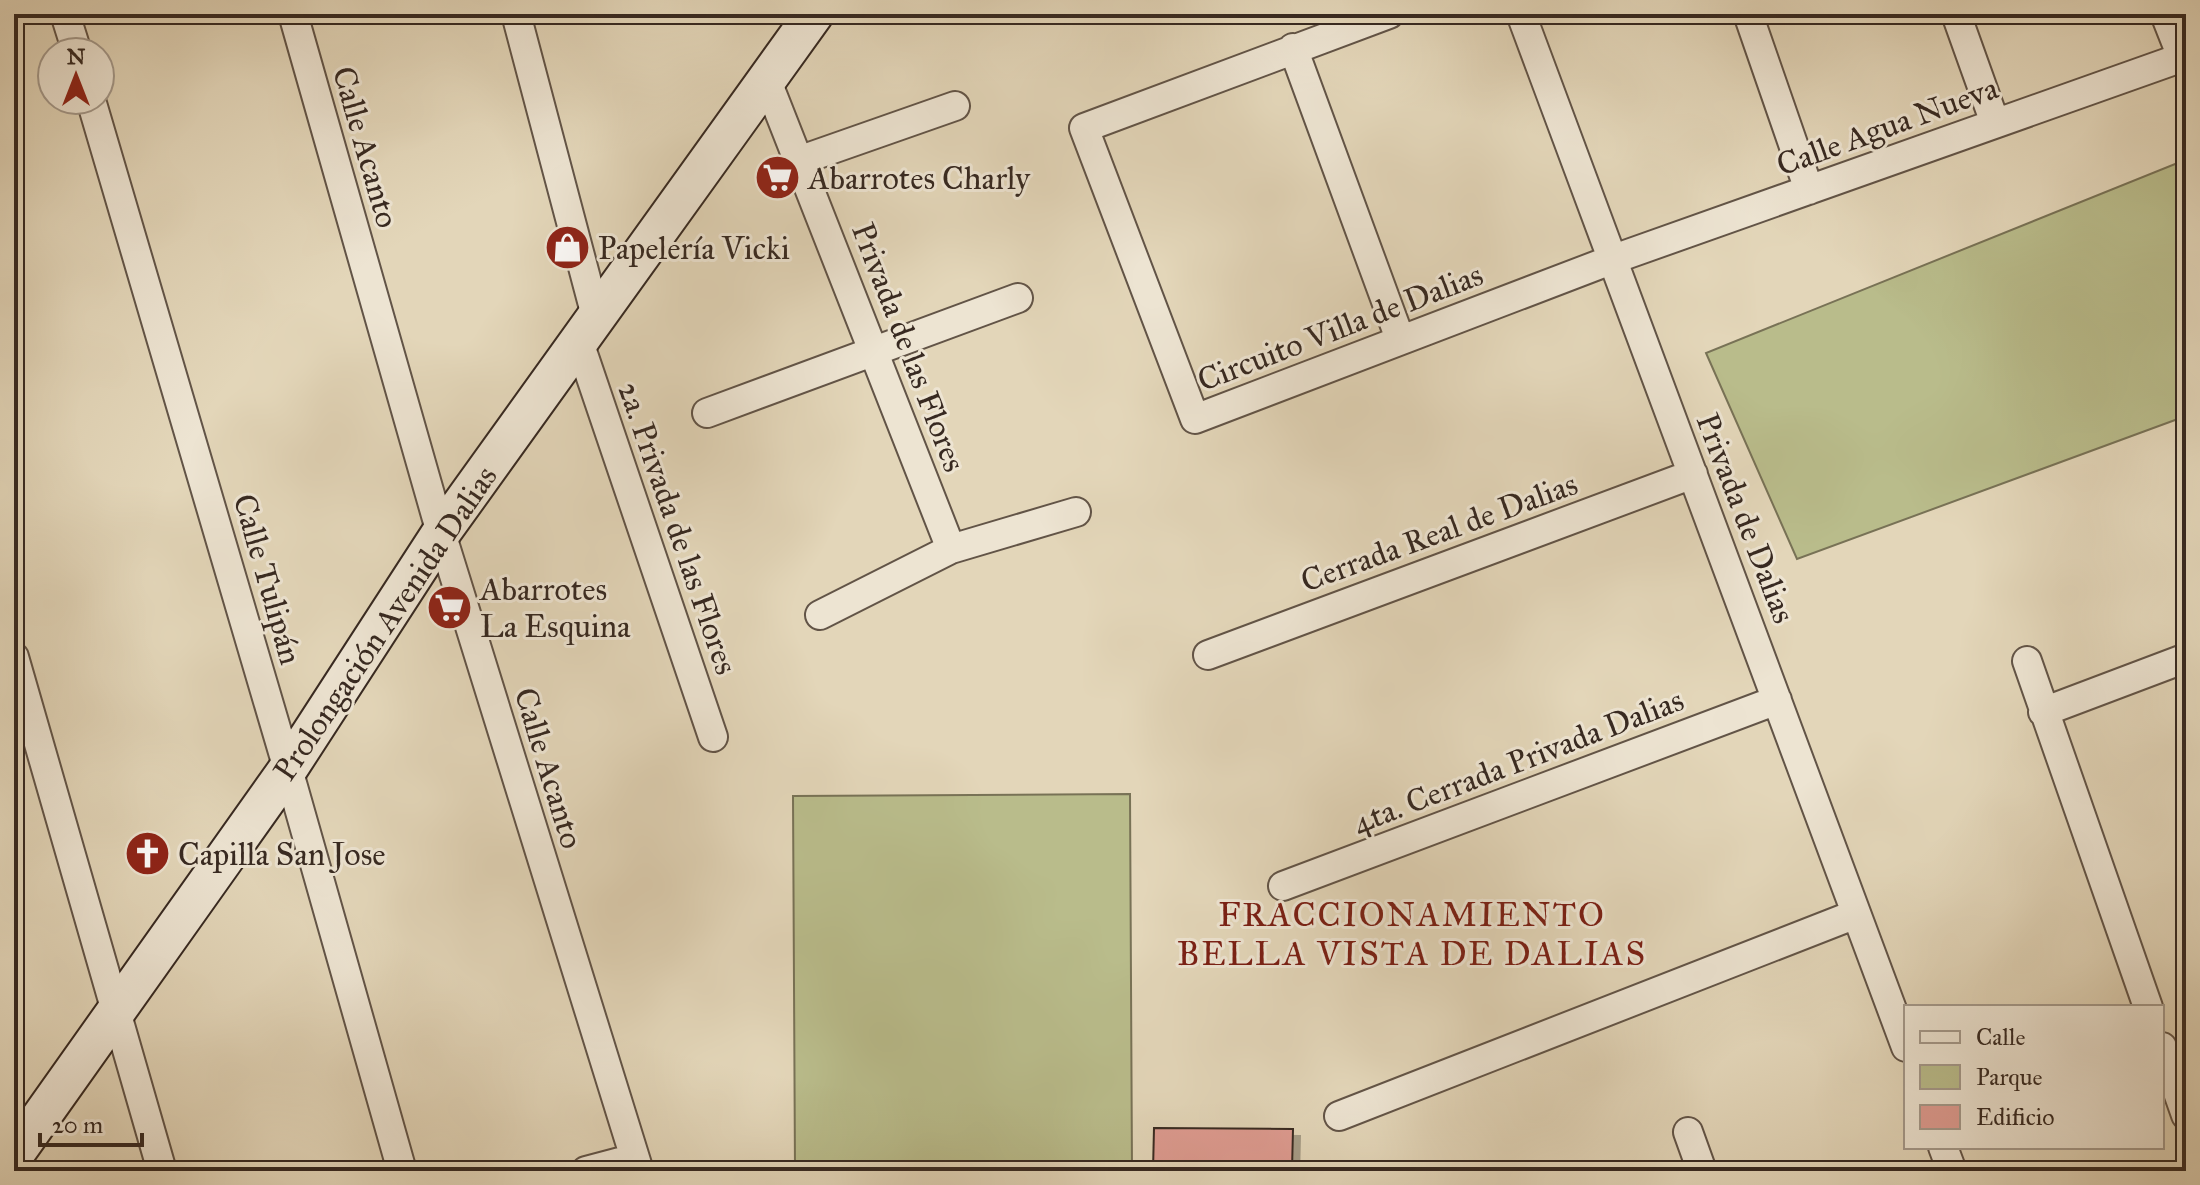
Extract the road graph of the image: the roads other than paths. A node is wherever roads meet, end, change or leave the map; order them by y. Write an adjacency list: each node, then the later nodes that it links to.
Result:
1 (65, 14): 10 (street)
2 (293, 14): 27 (street, Calle Acanto)
3 (516, 14): 21 (street, 2a. Privada de las Flores)
4 (814, 14): 13 (street, Prolongación Avenida Dalias)
5 (1389, 14): 11 (street, Circuito Villa de Dalias)
6 (1521, 14): 19 (street, Privada de Dalias)
7 (1748, 14): 18 (street)
8 (1956, 14): 16 (street)
9 (2165, 14): 12 (street)
10 (72, 36)
11 (1293, 48): 22 (street); 22 (street, Circuito Villa de Dalias)
12 (2184, 56): 16 (street, Calle Agua Nueva)
13 (767, 81): 17 (street, Privada de las Flores); 21 (street, Prolongación Avenida Dalias)
14 (955, 106): 17 (street)
15 (96, 116): 37 (street, Calle Tulipán)
16 (1995, 123): 18 (street, Calle Agua Nueva)
17 (801, 160): 23 (street, Privada de las Flores)
18 (1809, 190): 19 (street, Calle Agua Nueva)
19 (1611, 260): 22 (street, Circuito Villa de Dalias); 25 (street, Privada de Dalias)
20 (1018, 298): 23 (street)
21 (588, 331): 27 (street, Prolongación Avenida Dalias); 36 (street, 2a. Privada de las Flores)
22 (1400, 339)
23 (874, 351): 24 (street); 28 (street, Privada de las Flores)
24 (707, 413)
25 (1693, 474): 30 (street, Cerrada Real de Dalias); 34 (street, Privada de Dalias)
26 (1076, 512): 28 (street)
27 (441, 533): 37 (street, Prolongación Avenida Dalias); 49 (street, Calle Acanto)
28 (951, 549): 29 (street)
29 (820, 615)
30 (1208, 655)
31 (14, 657): 41 (street)
32 (2186, 658): 35 (street)
33 (2027, 661): 35 (street)
34 (1777, 700): 38 (street, 4ta. Cerrada Privada Dalias); 39 (street, Privada de Dalias)
35 (2043, 712): 40 (street)
36 (713, 737)
37 (288, 769): 41 (street, Prolongación Avenida Dalias); 51 (street, Calle Tulipán)
38 (1283, 886)
39 (1856, 914): 42 (street, Privada de Dalias); 45 (street)
40 (2147, 1005)
41 (116, 1011): 48 (street, Prolongación Avenida Dalias); 50 (street)
42 (1904, 1042)
43 (2164, 1053): 44 (street)
44 (2186, 1115)
45 (1339, 1116)
46 (1688, 1132): 53 (street)
47 (1944, 1149): 54 (street)
48 (14, 1155)
49 (637, 1164): 52 (street)
50 (162, 1171)
51 (402, 1171)
52 (586, 1171)
53 (1702, 1171)
54 (1952, 1171)

